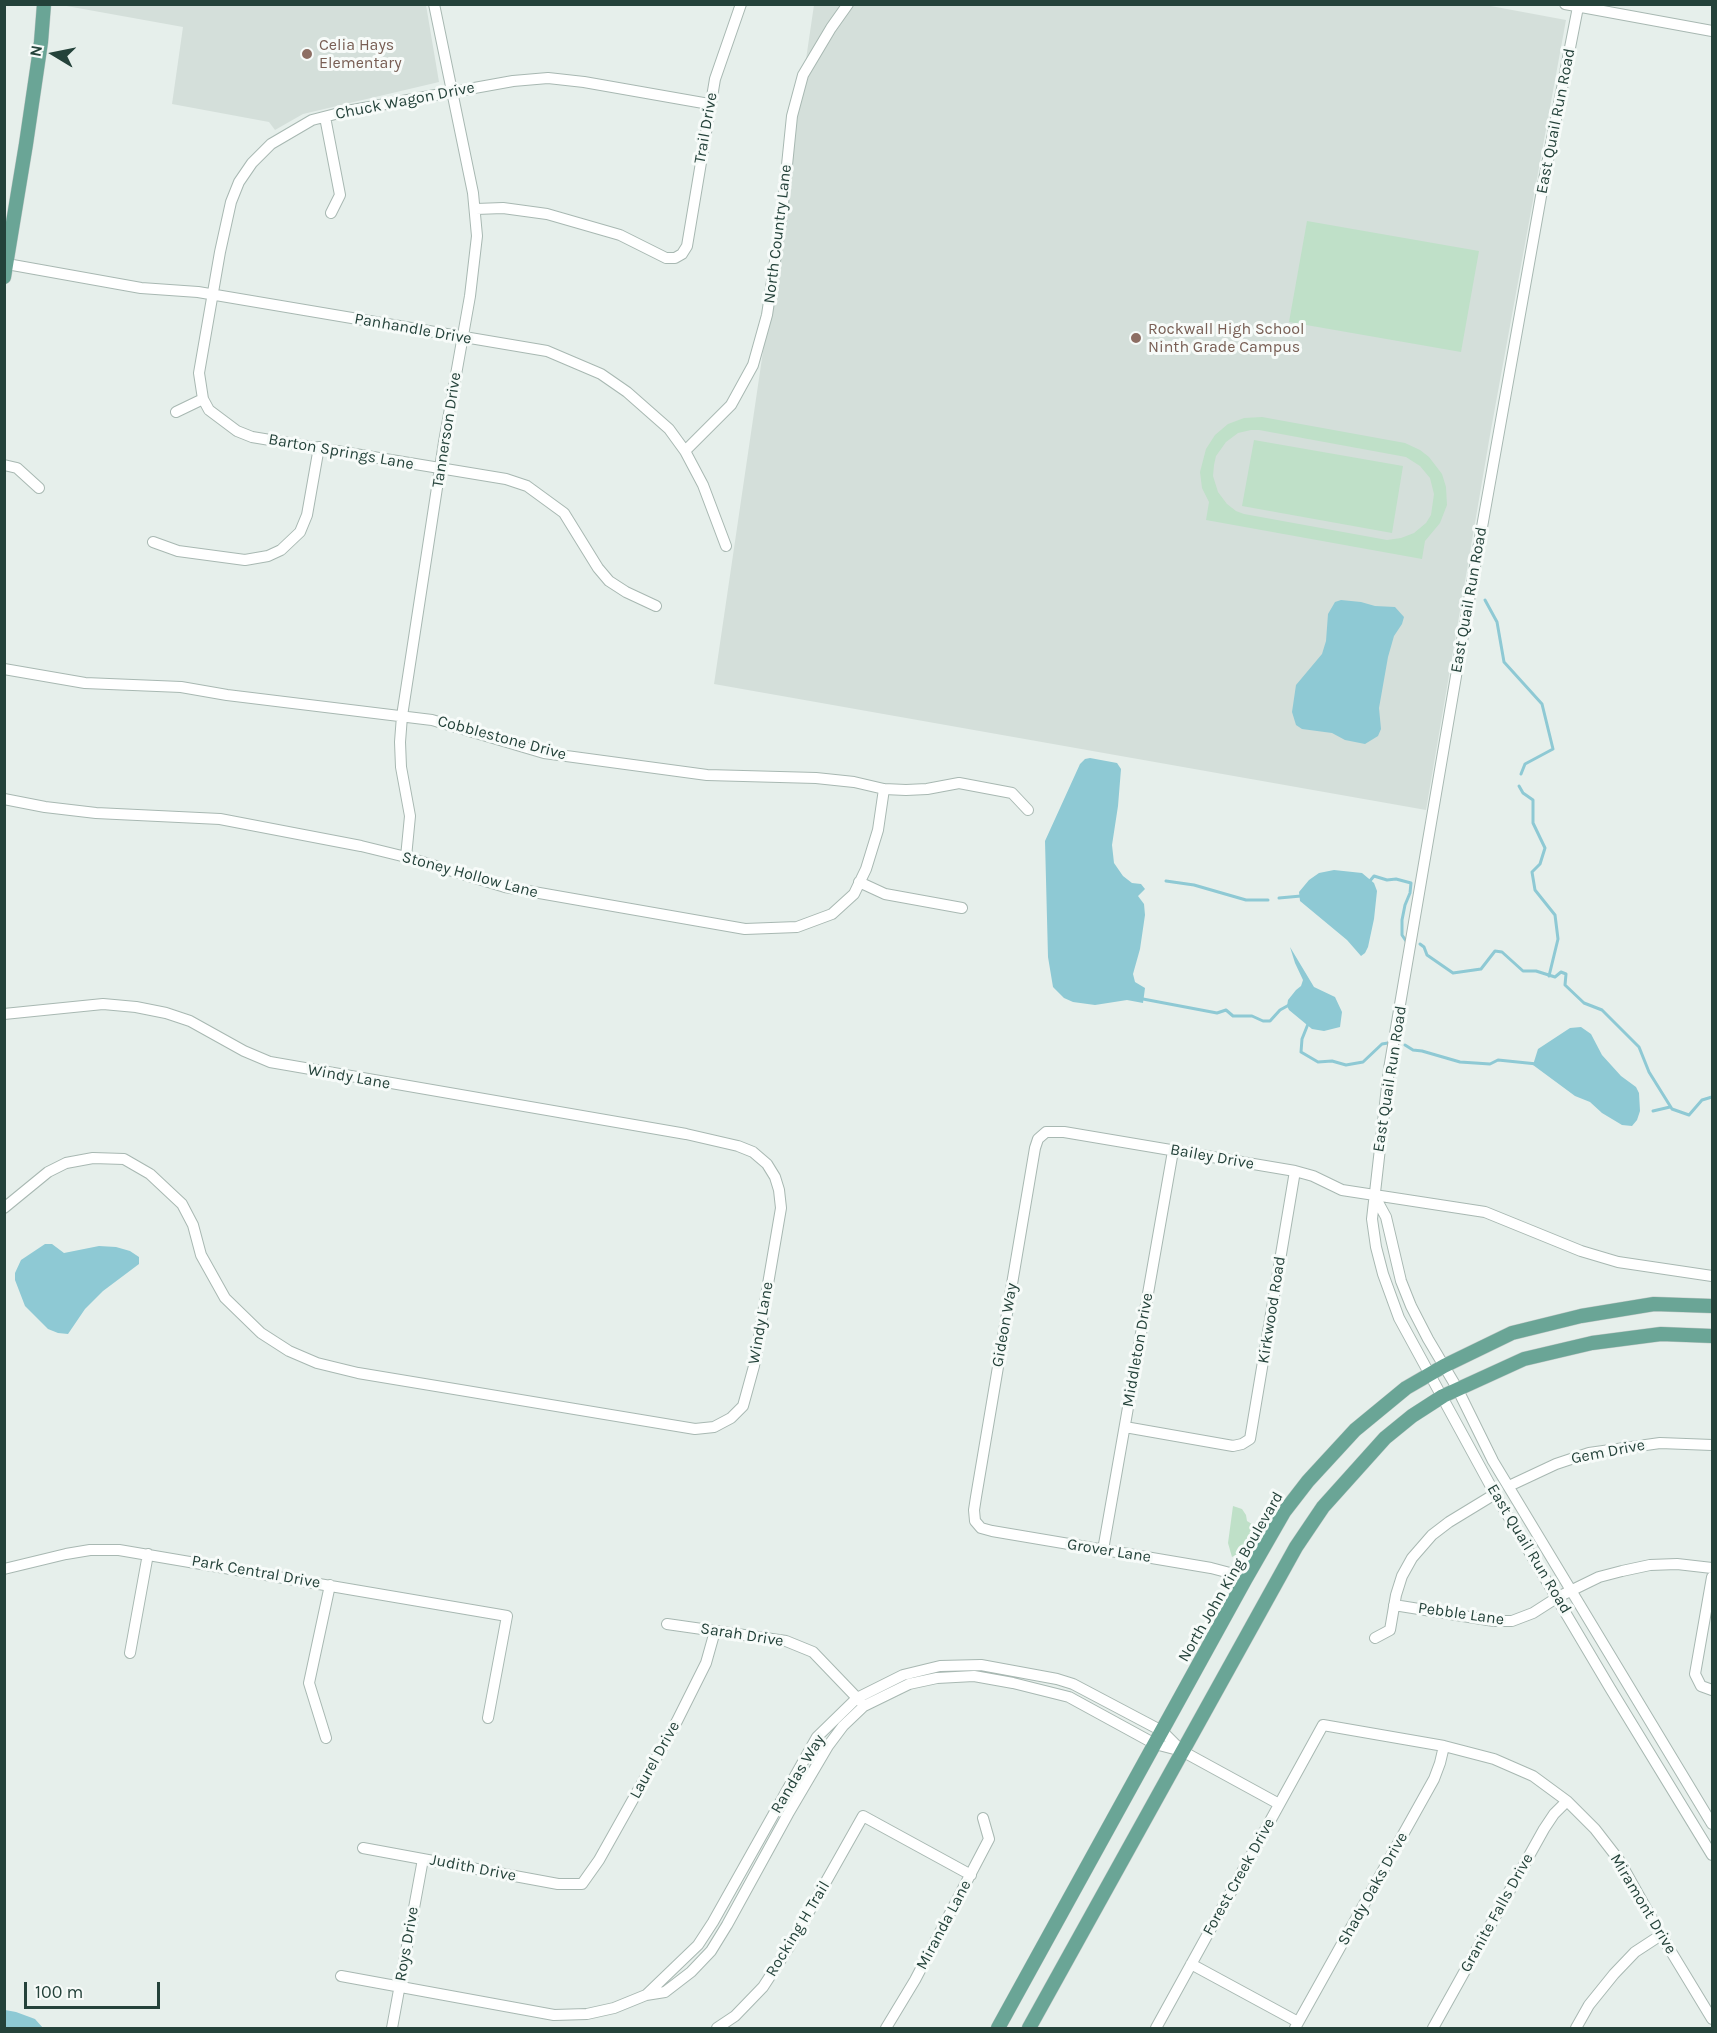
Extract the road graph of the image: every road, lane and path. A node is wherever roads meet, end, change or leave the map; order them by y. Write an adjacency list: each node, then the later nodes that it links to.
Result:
1 (44, 4): 13 (main road)
2 (434, 4): 8 (street, Tannerson Drive)
3 (741, 4): 9 (street, Trail Drive)
4 (848, 4): 19 (street, North Country Lane)
5 (1565, 4): 6 (street)
6 (1578, 7): 7 (street); 38 (street, East Quail Run Road)
7 (1713, 31)
8 (453, 93): 9 (street, Chuck Wagon Drive); 10 (street, Chuck Wagon Drive); 11 (street, Tannerson Drive)
9 (709, 104): 11 (street, Trail Drive)
10 (325, 117): 12 (street); 14 (street, Chuck Wagon Drive)
11 (476, 209): 15 (street, Tannerson Drive)
12 (331, 213)
13 (6, 270): 14 (street, Panhandle Drive)
14 (213, 295): 15 (street, Panhandle Drive); 16 (street)
15 (463, 337): 19 (street, Panhandle Drive); 21 (street, Tannerson Drive)
16 (203, 399): 17 (street); 18 (street, Barton Springs Lane)
17 (176, 412)
18 (319, 447): 21 (street, Barton Springs Lane); 23 (street)
19 (685, 451): 24 (street, Panhandle Drive)
20 (4, 465): 22 (street)
21 (440, 468): 25 (street, Barton Springs Lane); 27 (street, Tannerson Drive)
22 (39, 488)
23 (153, 542)
24 (726, 546)
25 (656, 606)
26 (4, 669): 27 (street, Cobblestone Drive)
27 (402, 716): 28 (street, Cobblestone Drive); 31 (street, Tannerson Drive)
28 (884, 789): 30 (street, Cobblestone Drive); 32 (street, Stoney Hollow Lane)
29 (4, 799): 31 (street, Stoney Hollow Lane)
30 (1028, 810)
31 (406, 857): 32 (street, Stoney Hollow Lane)
32 (859, 882): 33 (street)
33 (962, 908)
34 (4, 1014): 39 (street, Windy Lane)
35 (1046, 1132): 36 (street, Bailey Drive); 51 (street, Gideon Way)
36 (1173, 1150): 37 (street, Bailey Drive); 47 (street, Middleton Drive)
37 (1295, 1171): 38 (street, Bailey Drive); 47 (street, Kirkwood Road)
38 (1374, 1195): 40 (street, Bailey Drive); 43 (street, East Quail Run Road); 44 (street, East Quail Run Road)
39 (4, 1208)
40 (1713, 1276)
41 (1713, 1306): 43 (main road, North John King Boulevard)
42 (1713, 1336): 45 (main road)
43 (1444, 1366): 44 (main road, North John King Boulevard); 45 (street, East Quail Run Road)
44 (1431, 1374): 46 (street, East Quail Run Road); 57 (main road, North John King Boulevard)
45 (1457, 1388): 46 (main road); 49 (street, East Quail Run Road)
46 (1443, 1396): 50 (street, East Quail Run Road); 74 (main road)
47 (1125, 1427): 52 (street, Middleton Drive)
48 (1713, 1444): 49 (street, Gem Drive)
49 (1509, 1486): 59 (street, East Quail Run Road)
50 (1496, 1494): 60 (street, East Quail Run Road); 61 (street)
51 (975, 1521): 52 (street, Grover Lane)
52 (1103, 1550): 57 (street, Grover Lane)
53 (148, 1554): 55 (street, Park Central Drive); 58 (street, Park Central Drive); 65 (street)
54 (1713, 1568): 59 (street, Pebble Lane)
55 (4, 1569)
56 (1713, 1577): 66 (street)
57 (1245, 1580): 70 (main road, North John King Boulevard)
58 (330, 1586): 68 (street, Park Central Drive); 71 (street)
59 (1572, 1590): 60 (street, Pebble Lane); 78 (street, East Quail Run Road)
60 (1558, 1597): 61 (street, Pebble Lane); 80 (street, East Quail Run Road)
61 (1394, 1605): 64 (street)
62 (667, 1624): 63 (street, Sarah Drive)
63 (715, 1630): 67 (street, Sarah Drive); 83 (street, Laurel Drive)
64 (1375, 1638)
65 (130, 1653)
66 (1713, 1690)
67 (861, 1702): 70 (street, Randas Way); 72 (street, Randas Way); 87 (street, Randas Way)
68 (488, 1718)
69 (1323, 1725): 73 (street, Miramont Drive); 76 (street, Forest Creek Drive)
70 (1162, 1731): 72 (main road, North John King Boulevard); 74 (street, Randas Way)
71 (326, 1738)
72 (1155, 1744): 74 (street, Randas Way); 93 (main road, North John King Boulevard)
73 (1444, 1746): 75 (street, Miramont Drive); 89 (street, Shady Oaks Drive)
74 (1182, 1751): 76 (street, Randas Way); 94 (main road)
75 (1567, 1801): 84 (street, Miramont Drive); 96 (street, Granite Falls Drive)
76 (1279, 1804): 85 (street, Forest Creek Drive)
77 (983, 1818): 82 (street, Miranda Lane)
78 (1713, 1824)
79 (363, 1848): 81 (street, Judith Drive)
80 (1713, 1855)
81 (423, 1859): 83 (street, Judith Drive); 87 (street, Roys Drive)
82 (971, 1875): 91 (street, Rocking H Trail); 92 (street, Miranda Lane)
83 (582, 1884)
84 (1661, 1935): 88 (street, Miramont Drive); 97 (street)
85 (1191, 1964): 89 (street); 95 (street, Forest Creek Drive)
86 (341, 1976): 87 (street, Randas Way)
87 (399, 1987): 90 (street, Roys Drive)
88 (1713, 2019)
89 (1296, 2025)
90 (392, 2028)
91 (717, 2028)
92 (886, 2028)
93 (998, 2028)
94 (1029, 2028)
95 (1156, 2028)
96 (1433, 2028)
97 (1576, 2028)

